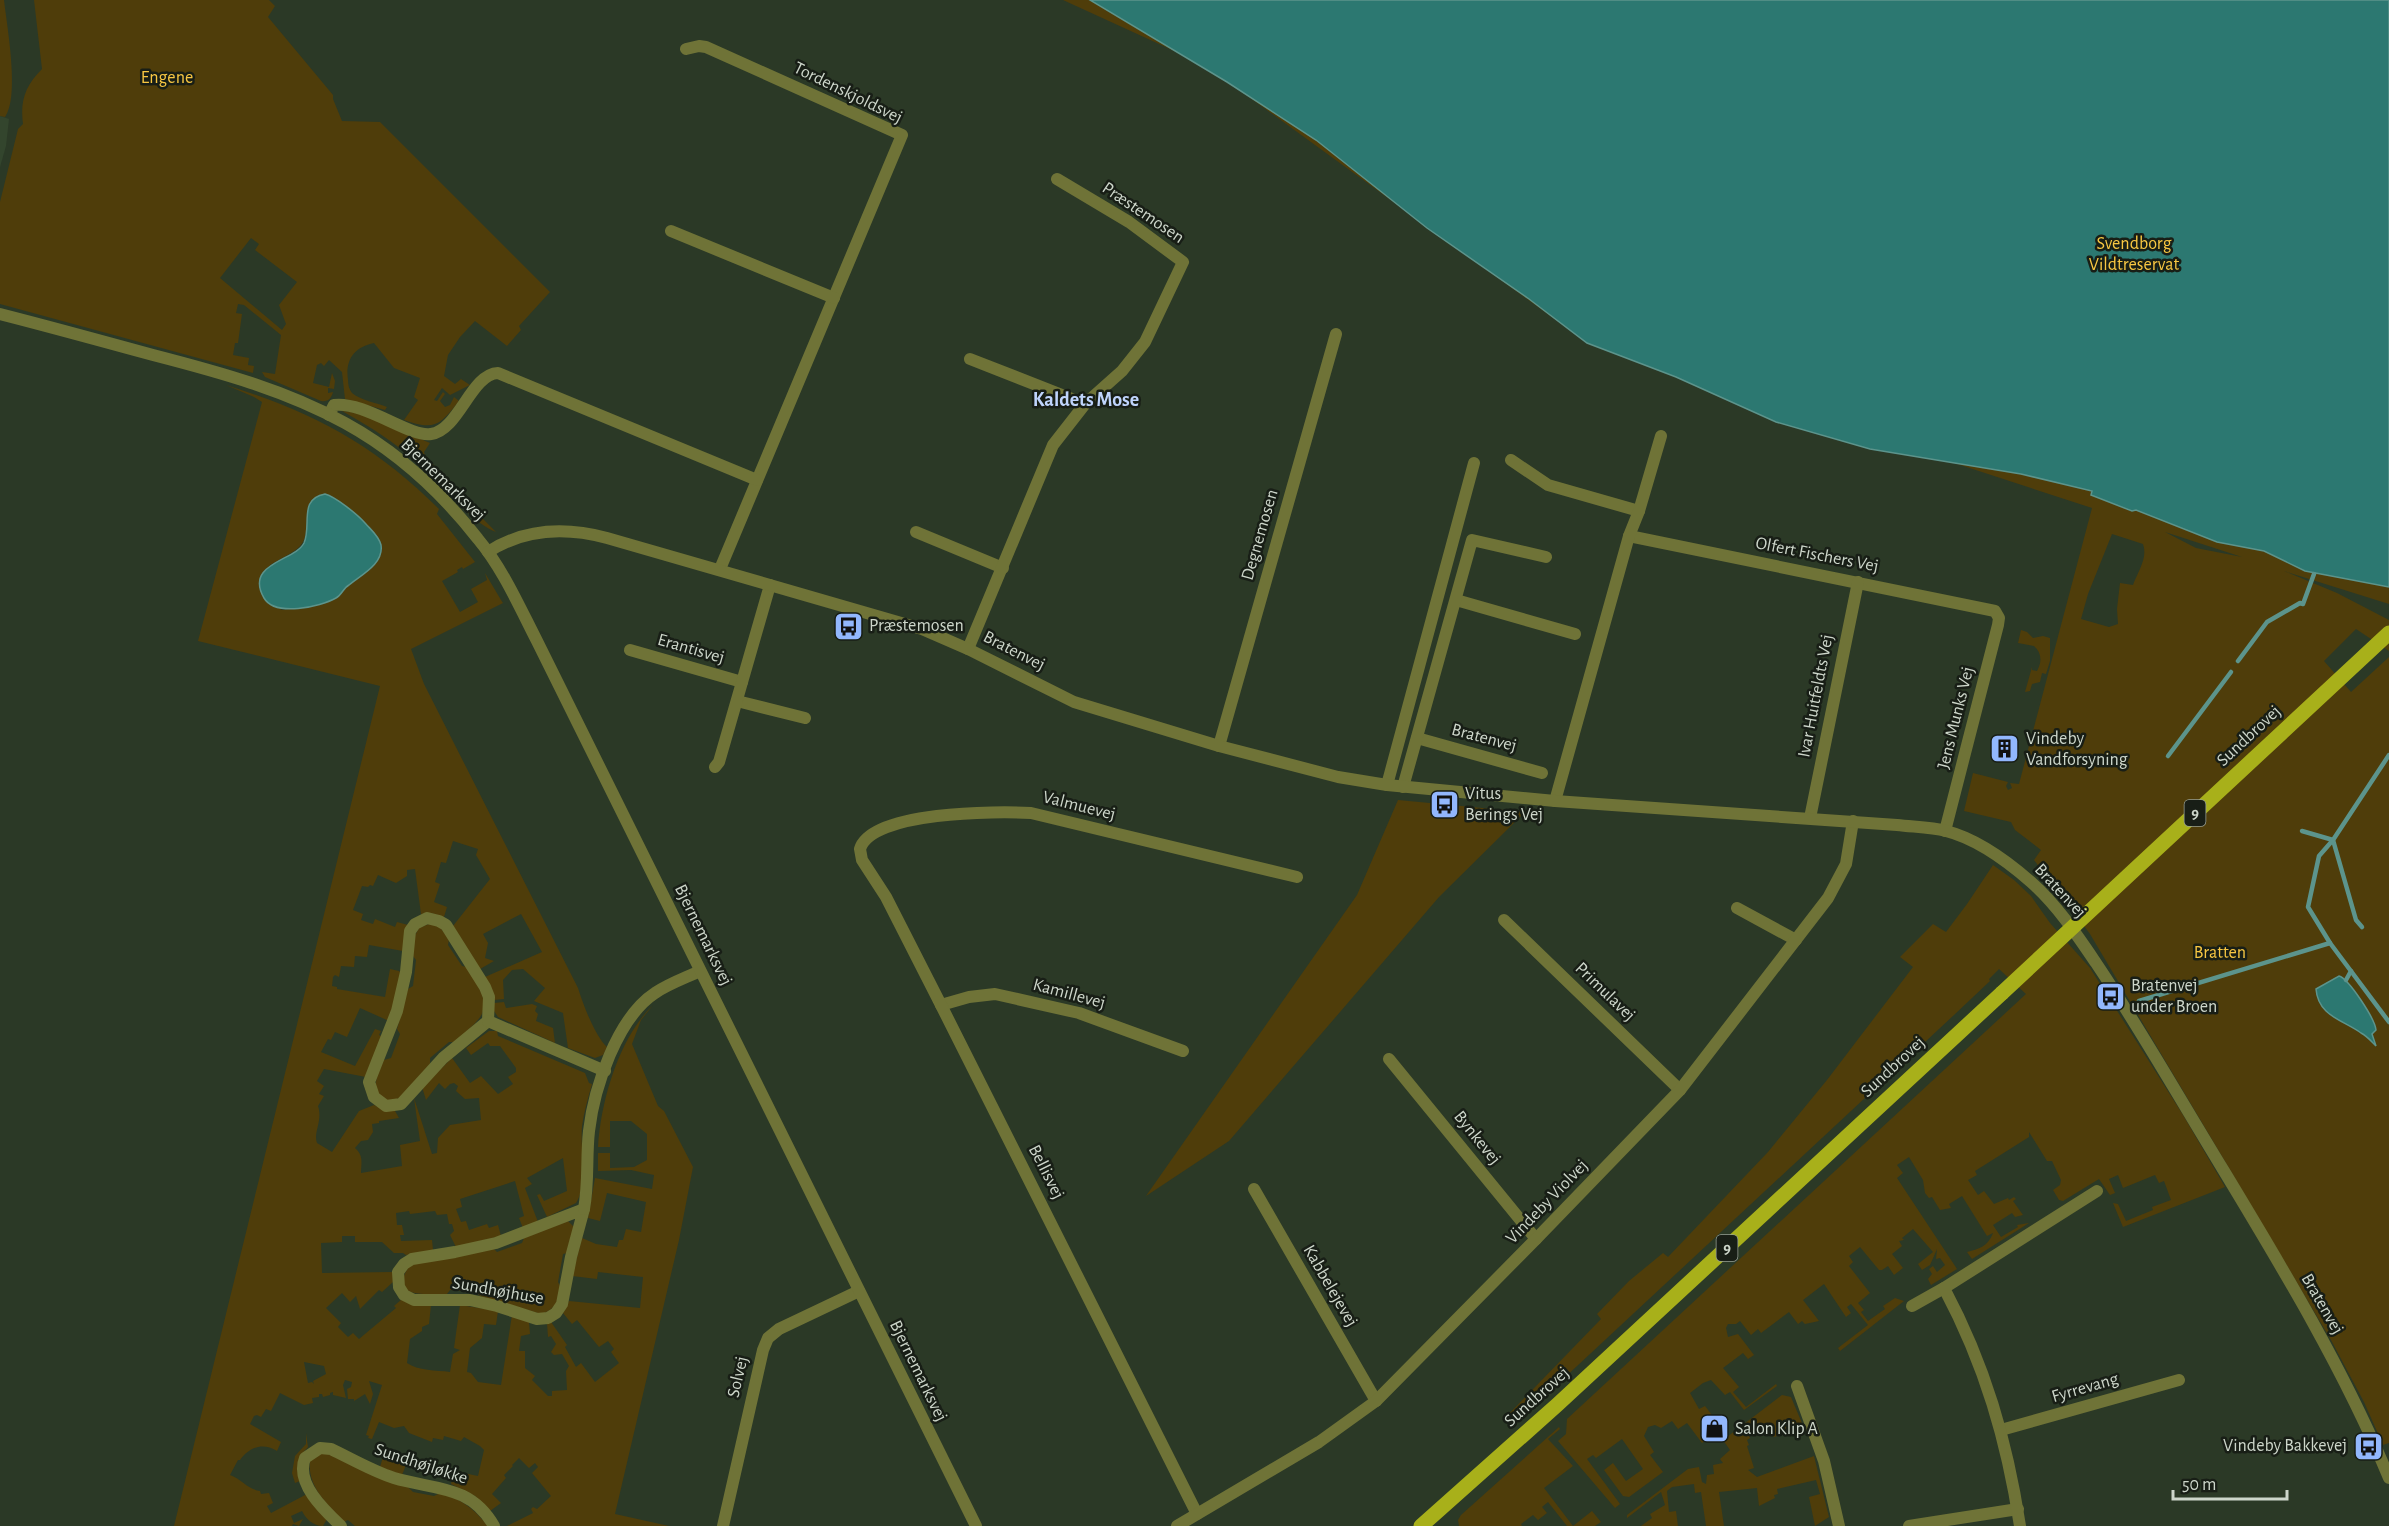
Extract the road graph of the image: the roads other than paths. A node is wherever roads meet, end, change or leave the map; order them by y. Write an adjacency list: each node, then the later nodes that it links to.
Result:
1 (686, 49): 4 (street, Tordenskjoldsvej)
2 (1057, 179): 8 (street, Præstemosen)
3 (671, 231): 4 (street)
4 (834, 298): 13 (street, Tordenskjoldsvej)
5 (0, 314): 9 (street, Bjernemarksvej)
6 (1336, 334): 33 (street, Degnemosen)
7 (970, 359): 8 (street)
8 (1085, 404): 19 (street, Præstemosen)
9 (329, 415): 13 (street, Bjernemarksvej); 17 (street, Bjernemarksvej)
10 (1661, 436): 14 (street)
11 (1511, 460): 14 (street)
12 (1474, 463): 36 (street)
13 (757, 480): 20 (street, Tordenskjoldsvej)
14 (1639, 511): 16 (street)
15 (916, 532): 19 (street)
16 (1629, 536): 21 (street, Olfert Fischers Vej); 38 (street)
17 (488, 552): 20 (street, Bratenvej); 47 (street, Bjernemarksvej)
18 (1546, 557): 23 (street)
19 (1004, 568): 27 (street, Præstemosen)
20 (720, 569): 22 (street, Bratenvej)
21 (1858, 582): 24 (street, Olfert Fischers Vej); 39 (street, Ivar Huitfeldts Vej)
22 (770, 585): 27 (street, Bratenvej); 29 (street, Erantisvej)
23 (1456, 600): 26 (street); 32 (street)
24 (1997, 613): 41 (street, Jens Munks Vej)
25 (2389, 633): 73 (main road, Sundbrovej / 9, bridge)
26 (1575, 634)
27 (968, 649): 33 (street, Bratenvej)
28 (630, 650): 29 (street, Erantisvej)
29 (742, 682): 30 (street, Erantisvej)
30 (736, 701): 31 (street); 34 (street, Erantisvej)
31 (805, 718)
32 (1417, 738): 35 (street, Bratenvej); 37 (street)
33 (1219, 746): 36 (street, Bratenvej)
34 (715, 767)
35 (1542, 773)
36 (1387, 785): 37 (street, Bratenvej)
37 (1403, 787): 38 (street, Bratenvej)
38 (1555, 801): 39 (street, Bratenvej)
39 (1810, 818): 40 (street, Bratenvej)
40 (1853, 821): 41 (street, Bratenvej); 46 (street, Vindeby Violvej)
41 (1945, 831): 65 (street, Bratenvej)
42 (860, 849): 43 (street, Valmuevej); 48 (street, Bellisvej)
43 (1297, 877)
44 (1737, 908): 46 (street)
45 (1504, 920): 53 (street, Primulavej)
46 (1796, 940): 53 (street, Vindeby Violvej)
47 (700, 971): 52 (street, Sundhøjhuse); 59 (street, Bjernemarksvej)
48 (942, 1005): 50 (street, Kamillevej); 67 (street, Bellisvej)
49 (488, 1021): 49 (street); 52 (street)
50 (1183, 1051)
51 (1389, 1059): 57 (street, Bynkevej)
52 (604, 1071): 56 (street, Sundhøjhuse)
53 (1680, 1090): 57 (street, Vindeby Violvej)
54 (1254, 1189): 63 (street, Kabbelejevej)
55 (2097, 1191): 58 (street)
56 (584, 1209): 56 (street, Sundhøjhuse)
57 (1536, 1239): 63 (street, Vindeby Violvej)
58 (1944, 1288): 60 (street); 64 (street)
59 (859, 1291): 70 (street, Solvej); 71 (street, Bjernemarksvej)
60 (1912, 1306)
61 (2179, 1380): 64 (street, Fyrrevang)
62 (1797, 1386): 74 (street)
63 (1376, 1401): 67 (street, Vindeby Violvej)
64 (2001, 1430): 66 (street)
65 (2389, 1478)
66 (2018, 1509): 75 (street); 76 (street)
67 (1197, 1514): 72 (street, Vindeby Violvej)
68 (341, 1526): 69 (street, Sundhøjløkke)
69 (494, 1526)
70 (723, 1526)
71 (976, 1526)
72 (1177, 1526)
73 (1421, 1526)
74 (1839, 1526)
75 (1909, 1526)
76 (2020, 1526)

